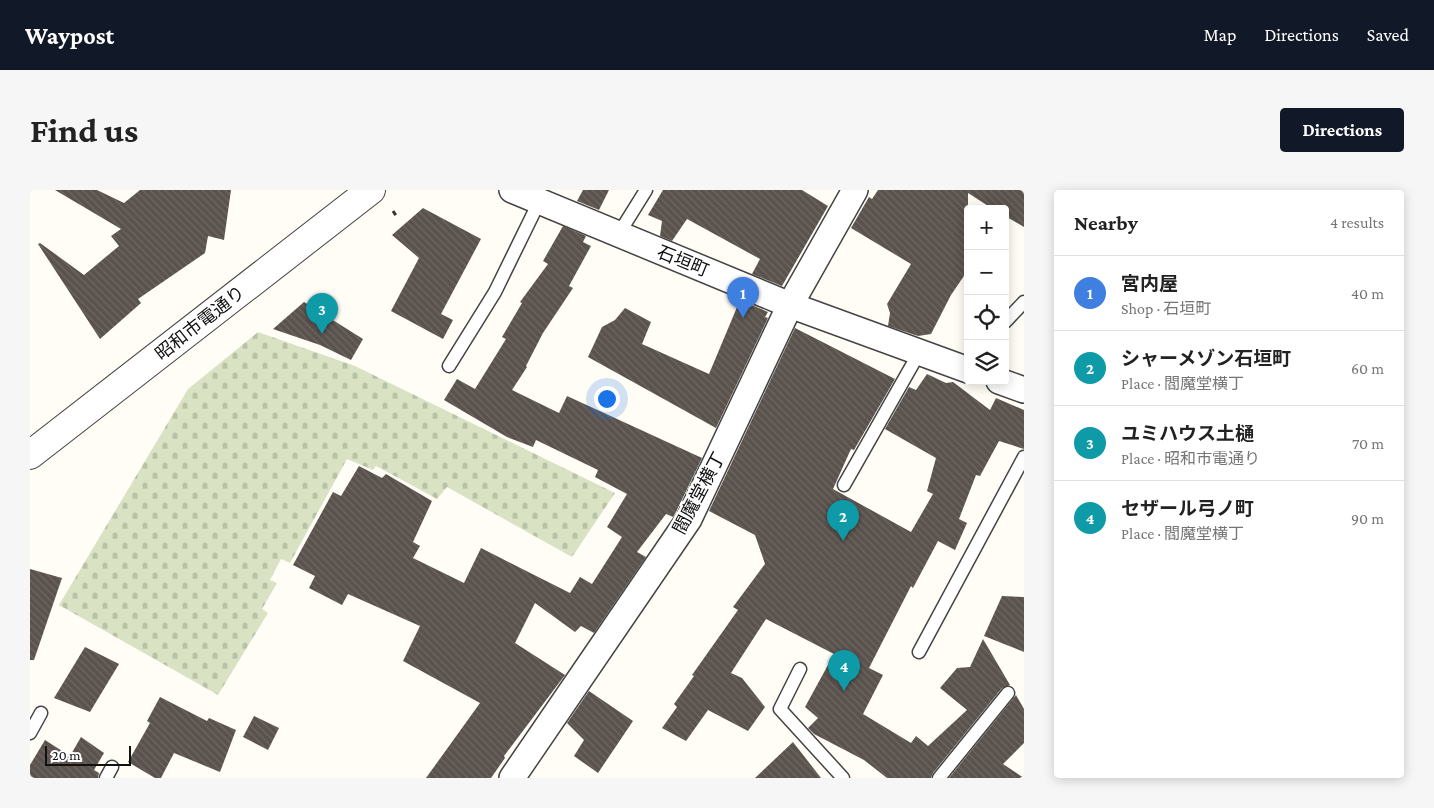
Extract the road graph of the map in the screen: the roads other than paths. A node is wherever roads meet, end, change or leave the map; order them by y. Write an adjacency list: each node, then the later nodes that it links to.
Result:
1 (371, 190): 15 (street, 昭和市電通り)
2 (512, 190): 5 (street, 石垣町)
3 (646, 190): 6 (lane)
4 (855, 190): 8 (street, 閻魔堂横丁)
5 (539, 202): 6 (street, 石垣町); 11 (lane)
6 (618, 234): 8 (street, 石垣町)
7 (1024, 302): 9 (lane)
8 (790, 305): 10 (street, 石垣町); 23 (street, 閻魔堂横丁)
9 (1009, 318)
10 (918, 353): 12 (street, 石垣町); 17 (lane)
11 (449, 366)
12 (964, 366)
13 (1009, 385): 14 (street)
14 (1024, 390)
15 (30, 455)
16 (1024, 457): 18 (lane)
17 (844, 485)
18 (919, 652)
19 (800, 669): 24 (lane)
20 (1008, 693): 25 (lane)
21 (41, 713): 22 (lane)
22 (30, 733)
23 (512, 778)
24 (843, 778)
25 (939, 778)

